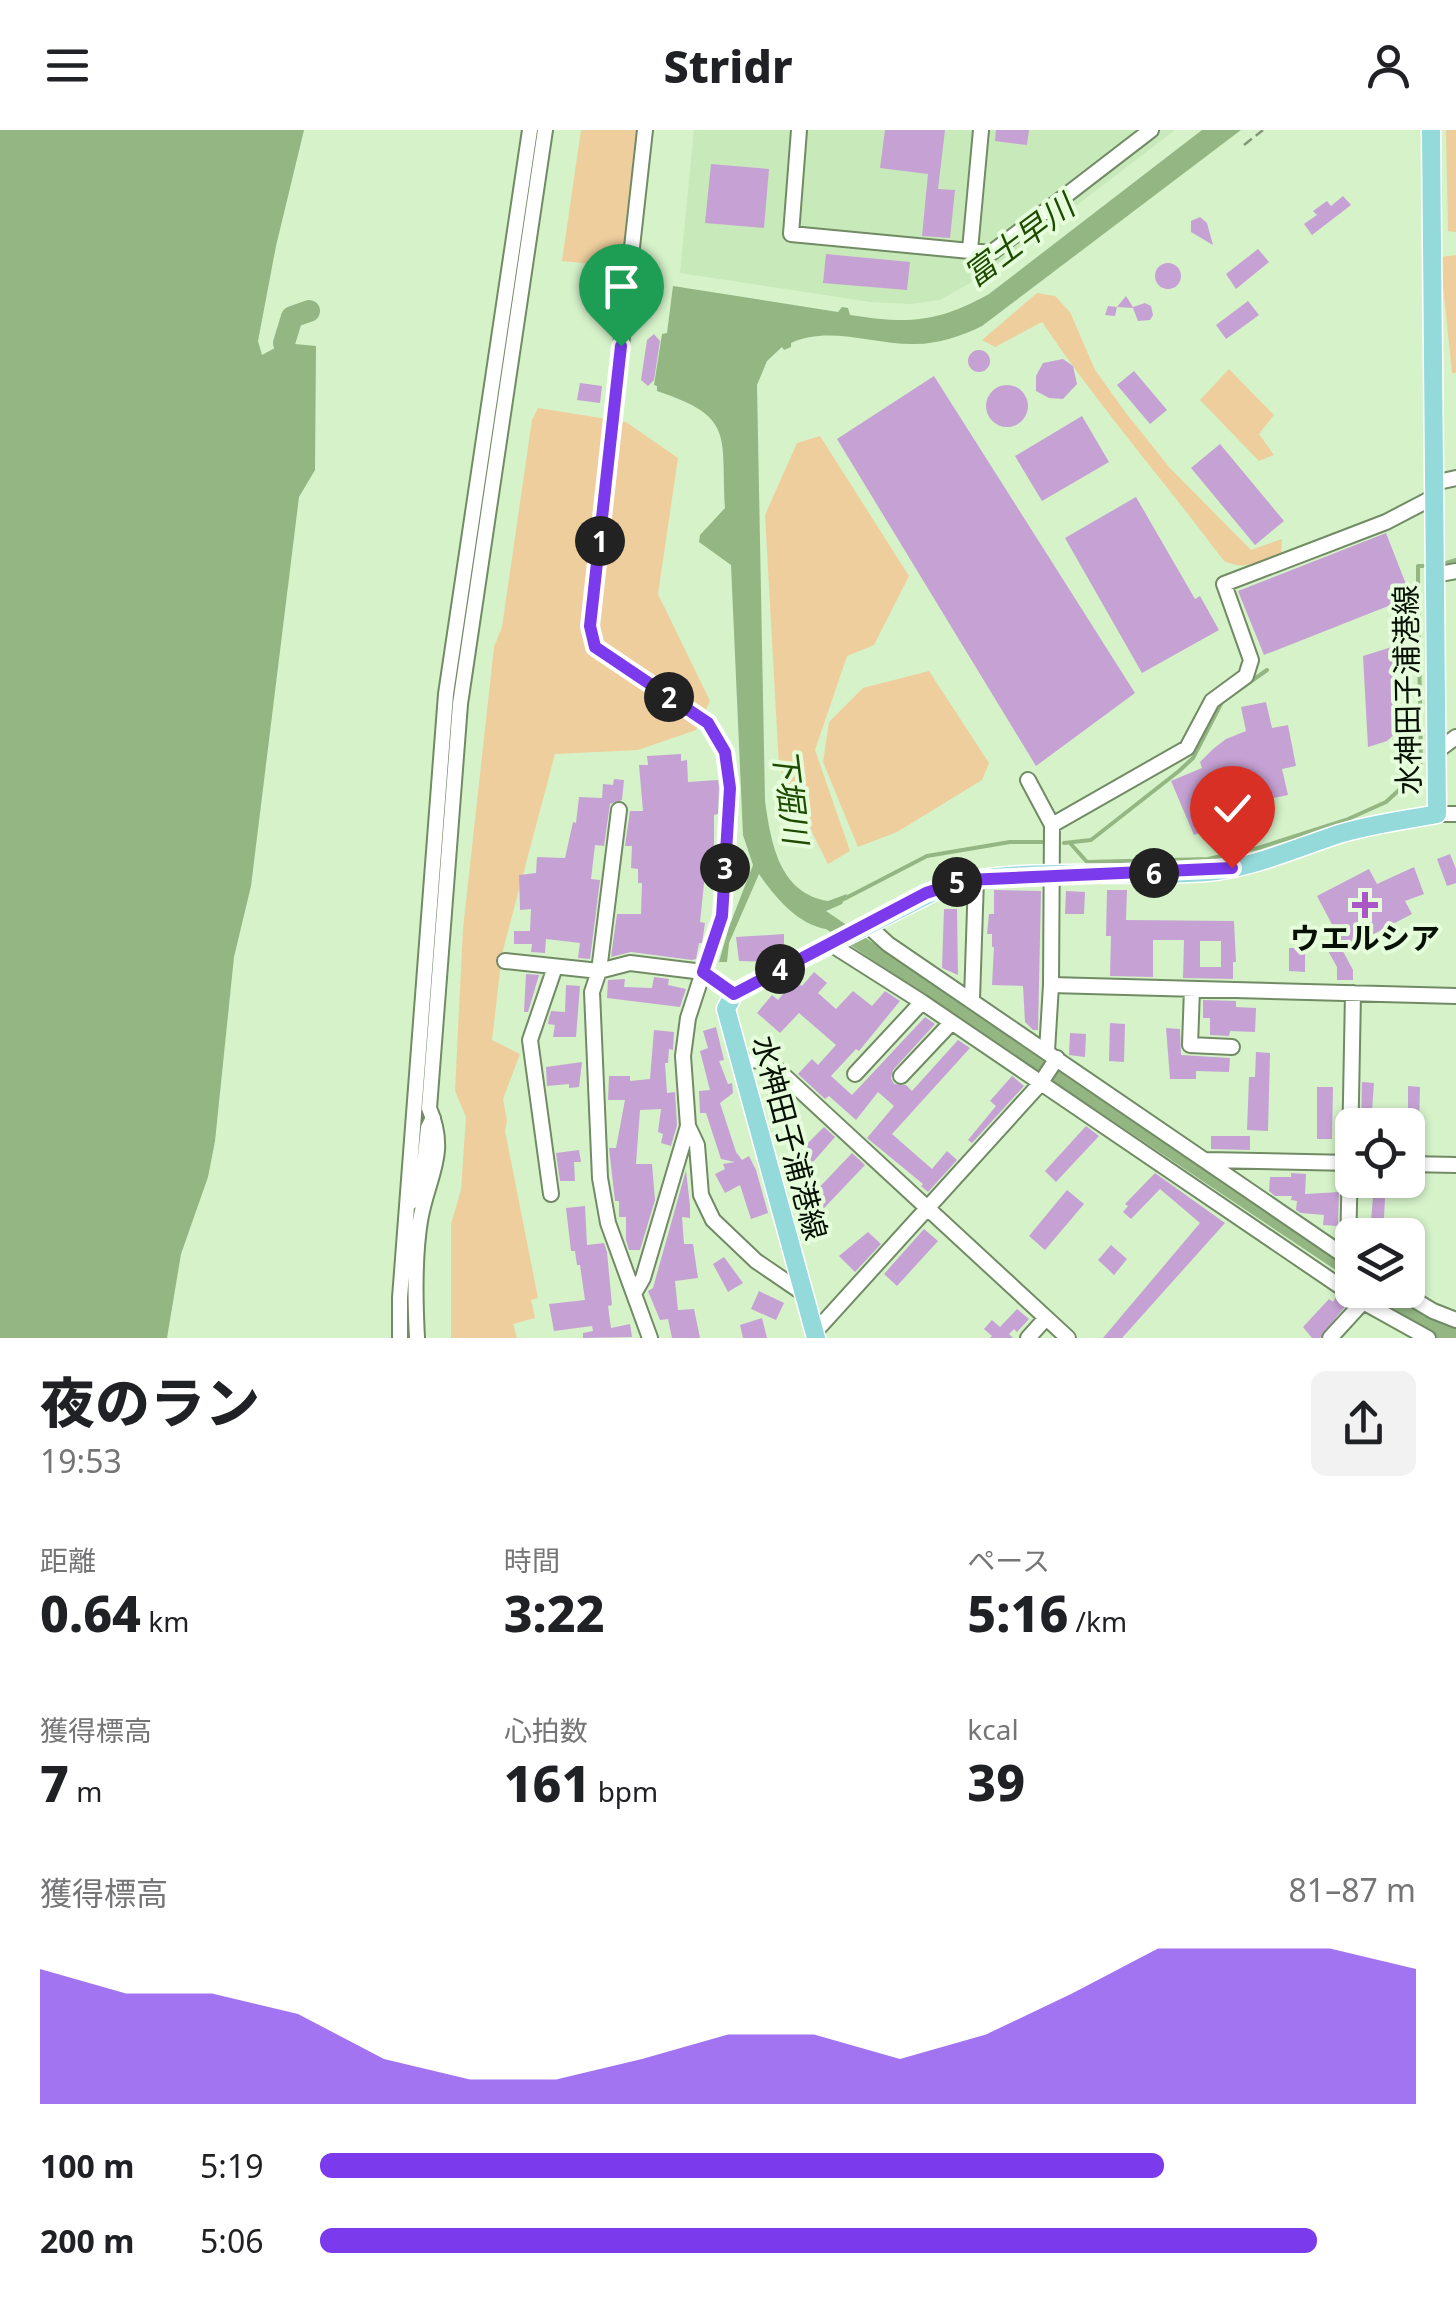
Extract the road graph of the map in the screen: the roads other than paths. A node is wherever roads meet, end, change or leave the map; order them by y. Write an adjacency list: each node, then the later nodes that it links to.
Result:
1 (530, 130): 50 (street)
2 (545, 130): 42 (street)
3 (645, 130): 26 (street)
4 (799, 130): 8 (street)
5 (981, 130): 8 (street)
6 (1151, 130): 8 (street)
7 (1431, 130): 10 (main road, 水神田子浦港線)
8 (970, 250)
9 (1456, 478): 10 (street)
10 (1434, 490): 12 (main road, 水神田子浦港線); 18 (street)
11 (1456, 571): 12 (street)
12 (1434, 575): 14 (main road, 水神田子浦港線)
13 (1456, 737): 14 (street)
14 (1437, 751): 17 (main road, 水神田子浦港線)
15 (1028, 780): 18 (street)
16 (619, 810): 25 (street)
17 (1446, 814): 19 (main road, 水神田子浦港線)
18 (1052, 825): 19 (street)
19 (1053, 875): 20 (main road, 水神田子浦港線); 27 (street)
20 (976, 879): 21 (main road, 水神田子浦港線); 32 (street)
21 (862, 926): 22 (main road, 水神田子浦港線); 32 (street)
22 (832, 942): 30 (main road, 水神田子浦港線); 33 (street)
23 (505, 961): 24 (street)
24 (555, 968): 25 (street); 48 (street)
25 (600, 971): 26 (street); 53 (street)
26 (703, 972): 30 (street); 43 (street)
27 (1051, 985): 28 (street); 36 (street)
28 (1192, 989): 29 (street); 35 (street)
29 (1353, 993): 31 (street); 41 (street)
30 (734, 994): 37 (main road, 水神田子浦港線)
31 (1456, 996)
32 (972, 999): 36 (street)
33 (922, 1002): 34 (street); 38 (street)
34 (951, 1023): 39 (street); 40 (street)
35 (1232, 1047)
36 (1052, 1054): 40 (street); 44 (street)
37 (740, 1062): 49 (street); 54 (main road, 水神田子浦港線)
38 (855, 1074)
39 (901, 1076)
40 (1040, 1084): 49 (street); 52 (street)
41 (1352, 1108)
42 (433, 1118): 50 (street); 63 (street)
43 (688, 1126): 53 (street); 54 (street)
44 (1206, 1160): 45 (street); 51 (street)
45 (1335, 1163)
46 (1425, 1164): 47 (street)
47 (1456, 1165)
48 (551, 1194)
49 (928, 1210): 58 (street); 61 (street)
50 (406, 1211): 62 (street)
51 (1335, 1249)
52 (1335, 1283)
53 (635, 1292): 64 (street)
54 (803, 1293): 61 (main road, 水神田子浦港線)
55 (1425, 1306): 59 (street)
56 (1358, 1308): 60 (street)
57 (1374, 1308): 67 (street)
58 (1046, 1318): 65 (street); 66 (street)
59 (1456, 1320)
60 (1337, 1334)
61 (815, 1335)
62 (400, 1338)
63 (417, 1338)
64 (650, 1338)
65 (1028, 1338)
66 (1068, 1338)
67 (1428, 1338)

